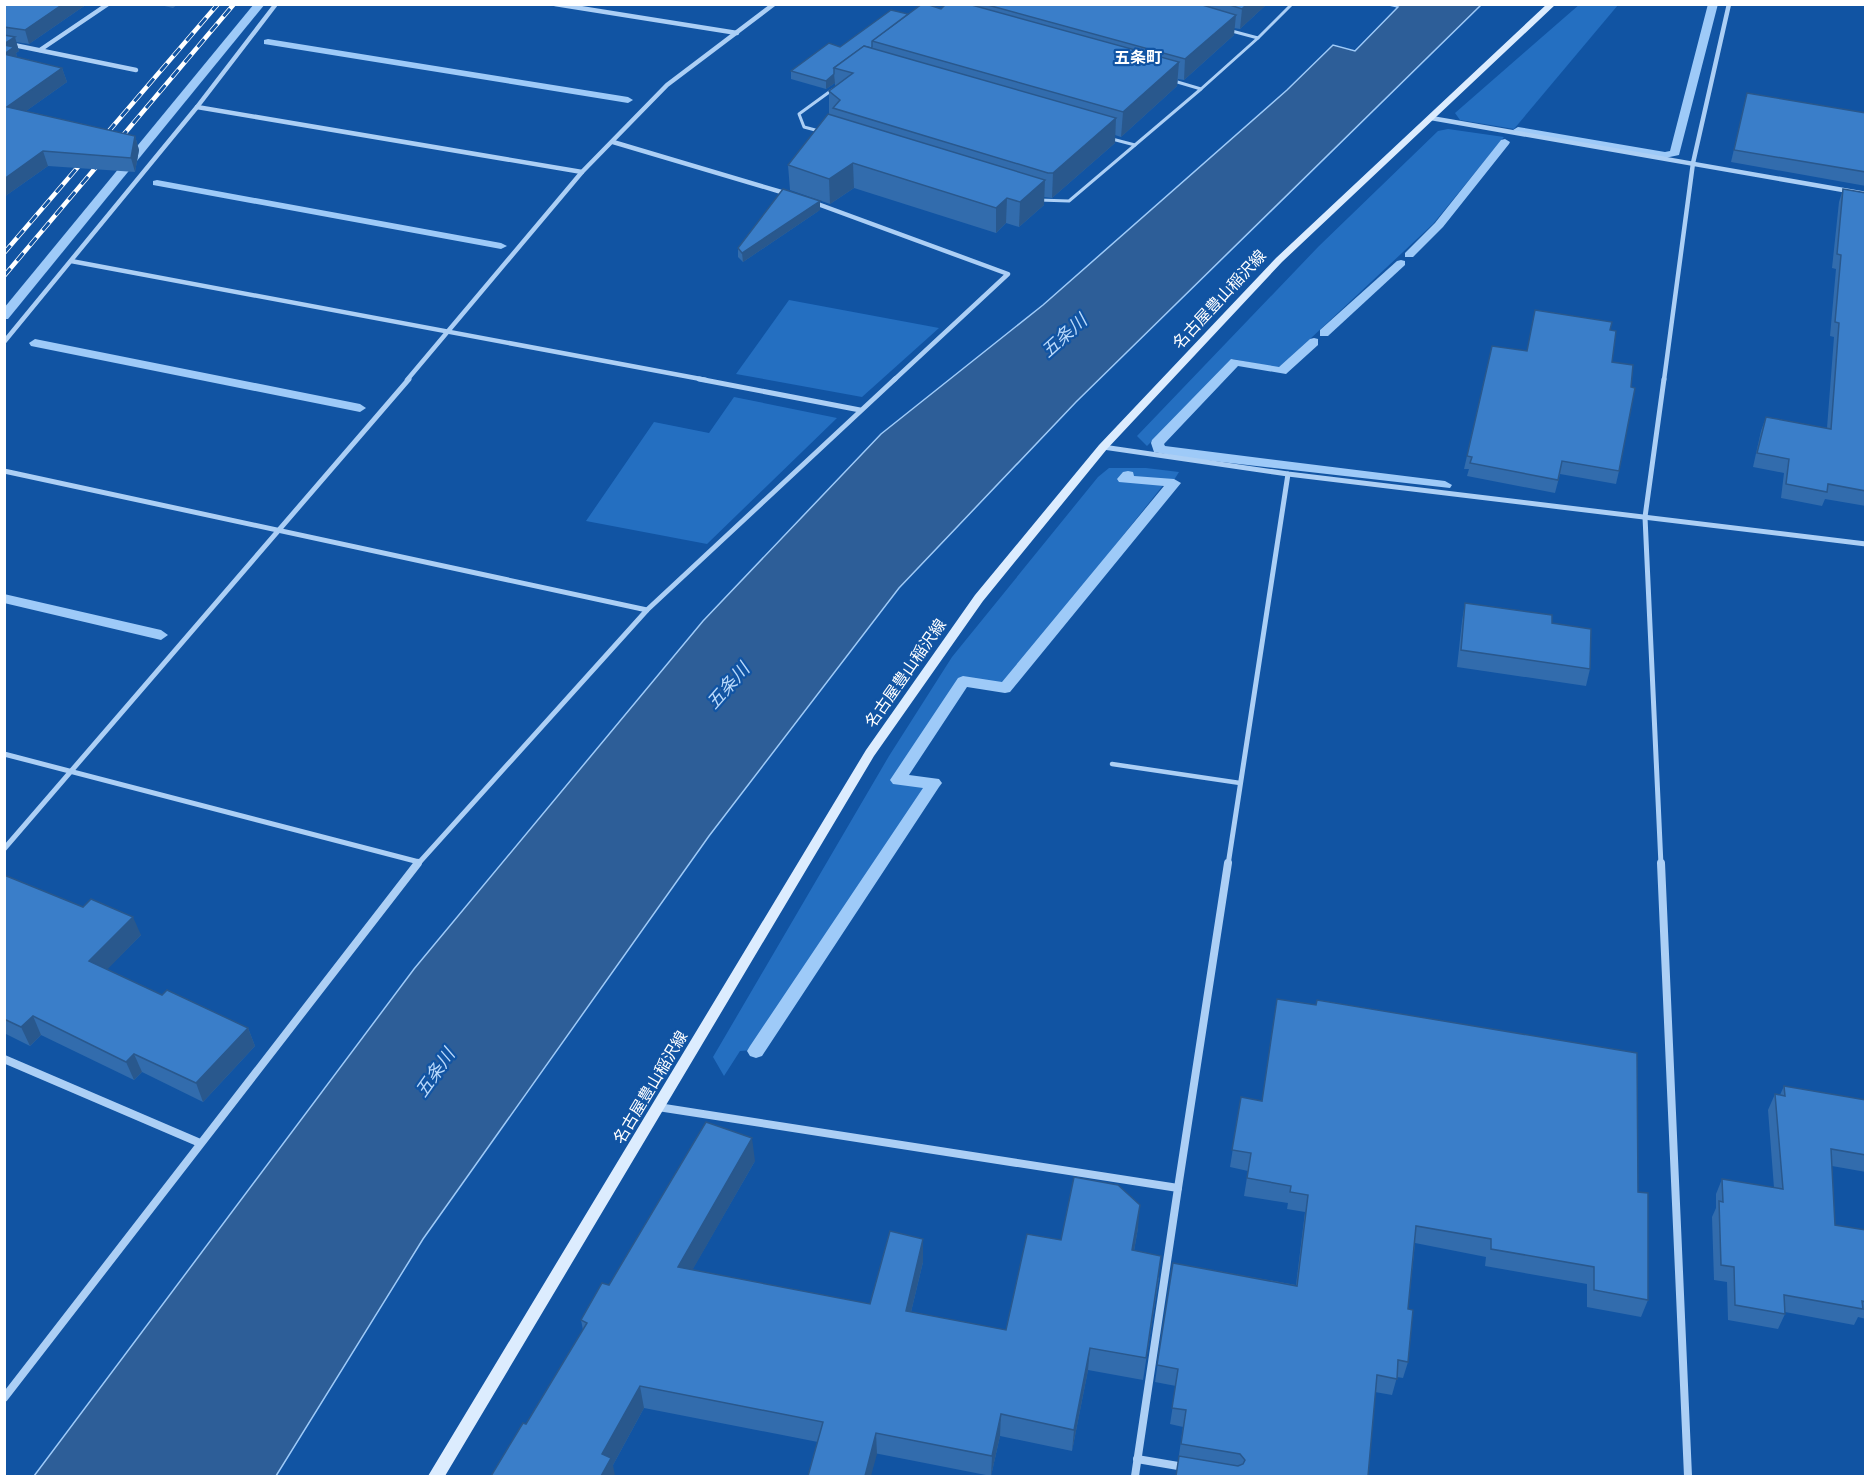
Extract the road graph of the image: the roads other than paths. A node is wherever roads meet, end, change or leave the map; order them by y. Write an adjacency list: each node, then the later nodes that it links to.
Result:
1 (108, 4): 12 (street)
2 (276, 4): 17 (street)
3 (555, 4): 9 (street)
4 (774, 4): 9 (street)
5 (1292, 4): 10 (lane)
6 (1552, 4): 18 (main road, 名古屋豊山稲沢線)
7 (1729, 4): 23 (street)
8 (1225, 29): 10 (lane)
9 (737, 33): 21 (street)
10 (1258, 38): 16 (lane)
11 (4, 43): 12 (street)
12 (40, 50): 13 (street)
13 (136, 70)
14 (1167, 80): 16 (lane)
15 (836, 87): 19 (lane)
16 (1201, 89): 22 (lane)
17 (197, 106): 24 (street); 29 (street)
18 (1431, 118): 23 (street); 33 (main road, 名古屋豊山稲沢線)
19 (826, 134)
20 (1112, 139): 22 (lane)
21 (613, 142): 24 (street); 26 (street)
22 (1135, 145): 27 (lane)
23 (1693, 164): 25 (street); 36 (street)
24 (582, 172): 30 (street)
25 (1866, 194)
26 (798, 197)
27 (1036, 199)
28 (809, 201): 32 (street)
29 (71, 261): 30 (street); 31 (street)
30 (450, 331): 32 (street); 37 (street)
31 (4, 342)
32 (860, 410): 39 (street)
33 (1103, 447): 35 (street); 47 (main road, 名古屋豊山稲沢線)
34 (4, 471): 37 (street)
35 (1288, 474): 36 (street); 43 (street)
36 (1645, 517): 38 (street); 55 (street)
37 (278, 530): 39 (street); 42 (street)
38 (1866, 544)
39 (647, 610): 45 (street)
40 (4, 754): 42 (street)
41 (1112, 764): 43 (lane)
42 (71, 771): 44 (street); 45 (street)
43 (1240, 783): 49 (street)
44 (4, 849)
45 (419, 862): 48 (street)
46 (4, 1059): 48 (street)
47 (658, 1107): 49 (street); 53 (main road, 名古屋豊山稲沢線)
48 (200, 1143): 50 (street)
49 (1178, 1188): 51 (street)
50 (4, 1398)
51 (1137, 1459): 52 (street); 54 (street)
52 (1192, 1469)
53 (436, 1476)
54 (1135, 1476)
55 (1688, 1476)

